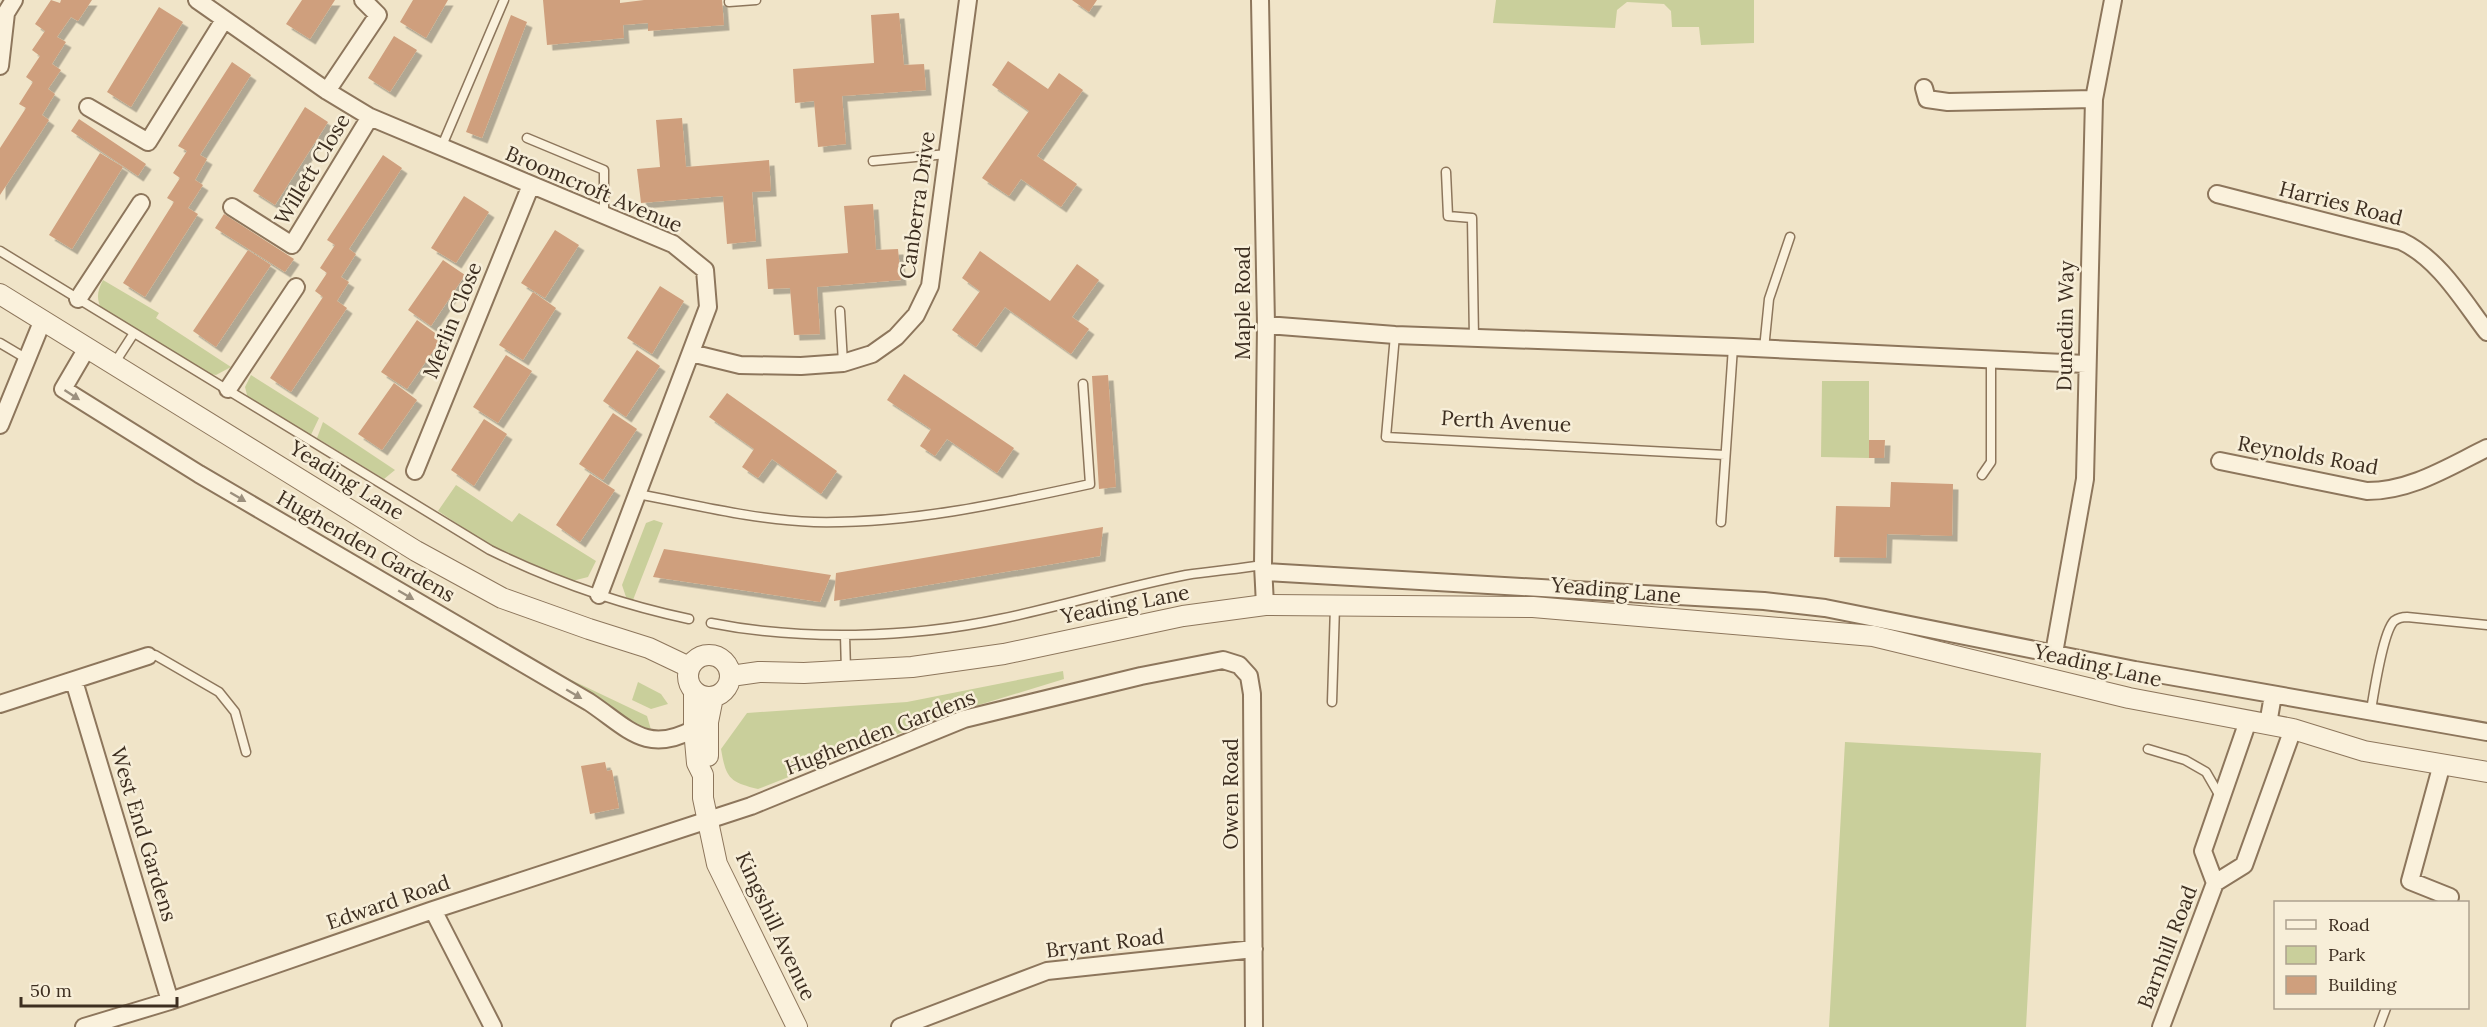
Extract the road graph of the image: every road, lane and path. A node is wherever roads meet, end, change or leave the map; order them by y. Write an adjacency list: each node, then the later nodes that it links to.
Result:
1 (14, 0): 11 (street)
2 (196, 0): 10 (street, Broomcroft Avenue)
3 (363, 0): 13 (street)
4 (504, 0): 18 (lane)
5 (756, 0): 9 (lane)
6 (968, 0): 19 (street, Canberra Drive)
7 (1260, 0): 34 (street, Maple Road)
8 (2114, 0): 14 (street, Dunedin Way)
9 (729, 2)
10 (224, 20): 13 (street, Broomcroft Avenue); 15 (street)
11 (0, 66)
12 (1924, 88): 14 (street)
13 (327, 91): 16 (street, Broomcroft Avenue)
14 (2094, 99): 48 (street, Dunedin Way)
15 (88, 107)
16 (370, 117): 18 (street, Broomcroft Avenue); 25 (street, Willett Close)
17 (527, 138): 26 (lane)
18 (441, 148): 22 (street, Broomcroft Avenue)
19 (947, 154): 20 (lane); 46 (street, Canberra Drive)
20 (873, 161)
21 (1446, 172): 38 (lane)
22 (531, 185): 26 (street, Broomcroft Avenue); 55 (street, Merlin Close)
23 (2217, 194): 35 (street, Harries Road)
24 (141, 203): 31 (street)
25 (232, 207)
26 (604, 215): 43 (street, Broomcroft Avenue)
27 (1790, 237): 42 (lane)
28 (0, 251): 31 (lane)
29 (296, 287): 50 (street)
30 (0, 294): 33 (street, Yeading Lane)
31 (78, 299): 36 (lane)
32 (840, 311): 46 (lane)
33 (42, 322): 41 (street, Yeading Lane); 44 (street)
34 (1266, 325): 37 (street); 59 (street, Maple Road)
35 (2487, 332)
36 (134, 333): 47 (lane); 50 (lane)
37 (1395, 335): 38 (street); 53 (lane, Perth Avenue)
38 (1474, 338): 40 (street)
39 (0, 343): 44 (lane)
40 (1732, 347): 42 (street); 53 (lane)
41 (87, 348): 47 (street, Yeading Lane); 81 (street, Hughenden Gardens, one-way to 81)
42 (1764, 349): 45 (street)
43 (691, 352): 46 (street, Canberra Drive); 57 (street, Broomcroft Avenue)
44 (27, 359): 51 (street)
45 (1991, 359): 48 (street); 56 (lane)
46 (843, 363)
47 (114, 364): 69 (street, Yeading Lane)
48 (2086, 364): 67 (street, Dunedin Way)
49 (1083, 384): 57 (lane)
50 (228, 389): 60 (lane)
51 (0, 425)
52 (2487, 448): 54 (street, Reynolds Road)
53 (1725, 455): 58 (lane)
54 (2220, 461)
55 (415, 471)
56 (1982, 475)
57 (638, 494): 60 (street, Broomcroft Avenue)
58 (1721, 522)
59 (1263, 569): 61 (street, Maple Road); 66 (lane); 67 (street)
60 (599, 596): 63 (lane)
61 (1265, 605): 62 (street, Yeading Lane); 70 (street, Yeading Lane)
62 (1335, 606): 77 (lane); 80 (street, Yeading Lane)
63 (689, 619)
64 (711, 623): 66 (lane)
65 (2487, 625): 79 (lane)
66 (845, 635): 70 (lane)
67 (2054, 653): 75 (street)
68 (148, 656): 73 (street); 85 (lane)
69 (689, 667): 71 (street); 74 (street)
70 (846, 672): 71 (street, Yeading Lane)
71 (731, 676): 76 (street)
72 (1141, 676): 90 (street, Hughenden Gardens); 94 (street, Owen Road)
73 (74, 681): 78 (street); 95 (street, West End Gardens)
74 (694, 691): 76 (street); 81 (street, Kingshill Avenue)
75 (2273, 695): 79 (street); 80 (street, Barnhill Road)
76 (713, 697): 88 (street, Kingshill Avenue)
77 (1332, 702)
78 (0, 704)
79 (2371, 710): 83 (street)
80 (2258, 723): 82 (street, Yeading Lane); 89 (street, Barnhill Road)
81 (694, 729): 88 (street, Kingshill Avenue)
82 (2293, 729): 86 (street, Yeading Lane); 91 (street, Barnhill Road)
83 (2487, 732)
84 (2148, 749): 89 (lane)
85 (246, 752)
86 (2442, 764): 87 (street, Yeading Lane); 92 (street)
87 (2487, 772)
88 (703, 775): 90 (street, Kingshill Avenue)
89 (2222, 799): 91 (street, Barnhill Road)
90 (707, 820): 93 (street, Edward Road); 99 (street, Kingshill Avenue)
91 (2215, 883): 102 (street, Barnhill Road)
92 (2450, 897)
93 (433, 910): 95 (street, Edward Road); 98 (street)
94 (1254, 949): 100 (street, Bryant Road); 101 (street, Owen Road)
95 (170, 1000): 97 (street, Edward Road)
96 (2386, 1009): 103 (lane)
97 (84, 1027)
98 (493, 1027)
99 (797, 1027)
100 (900, 1027)
101 (1254, 1027)
102 (2161, 1027)
103 (2379, 1027)

